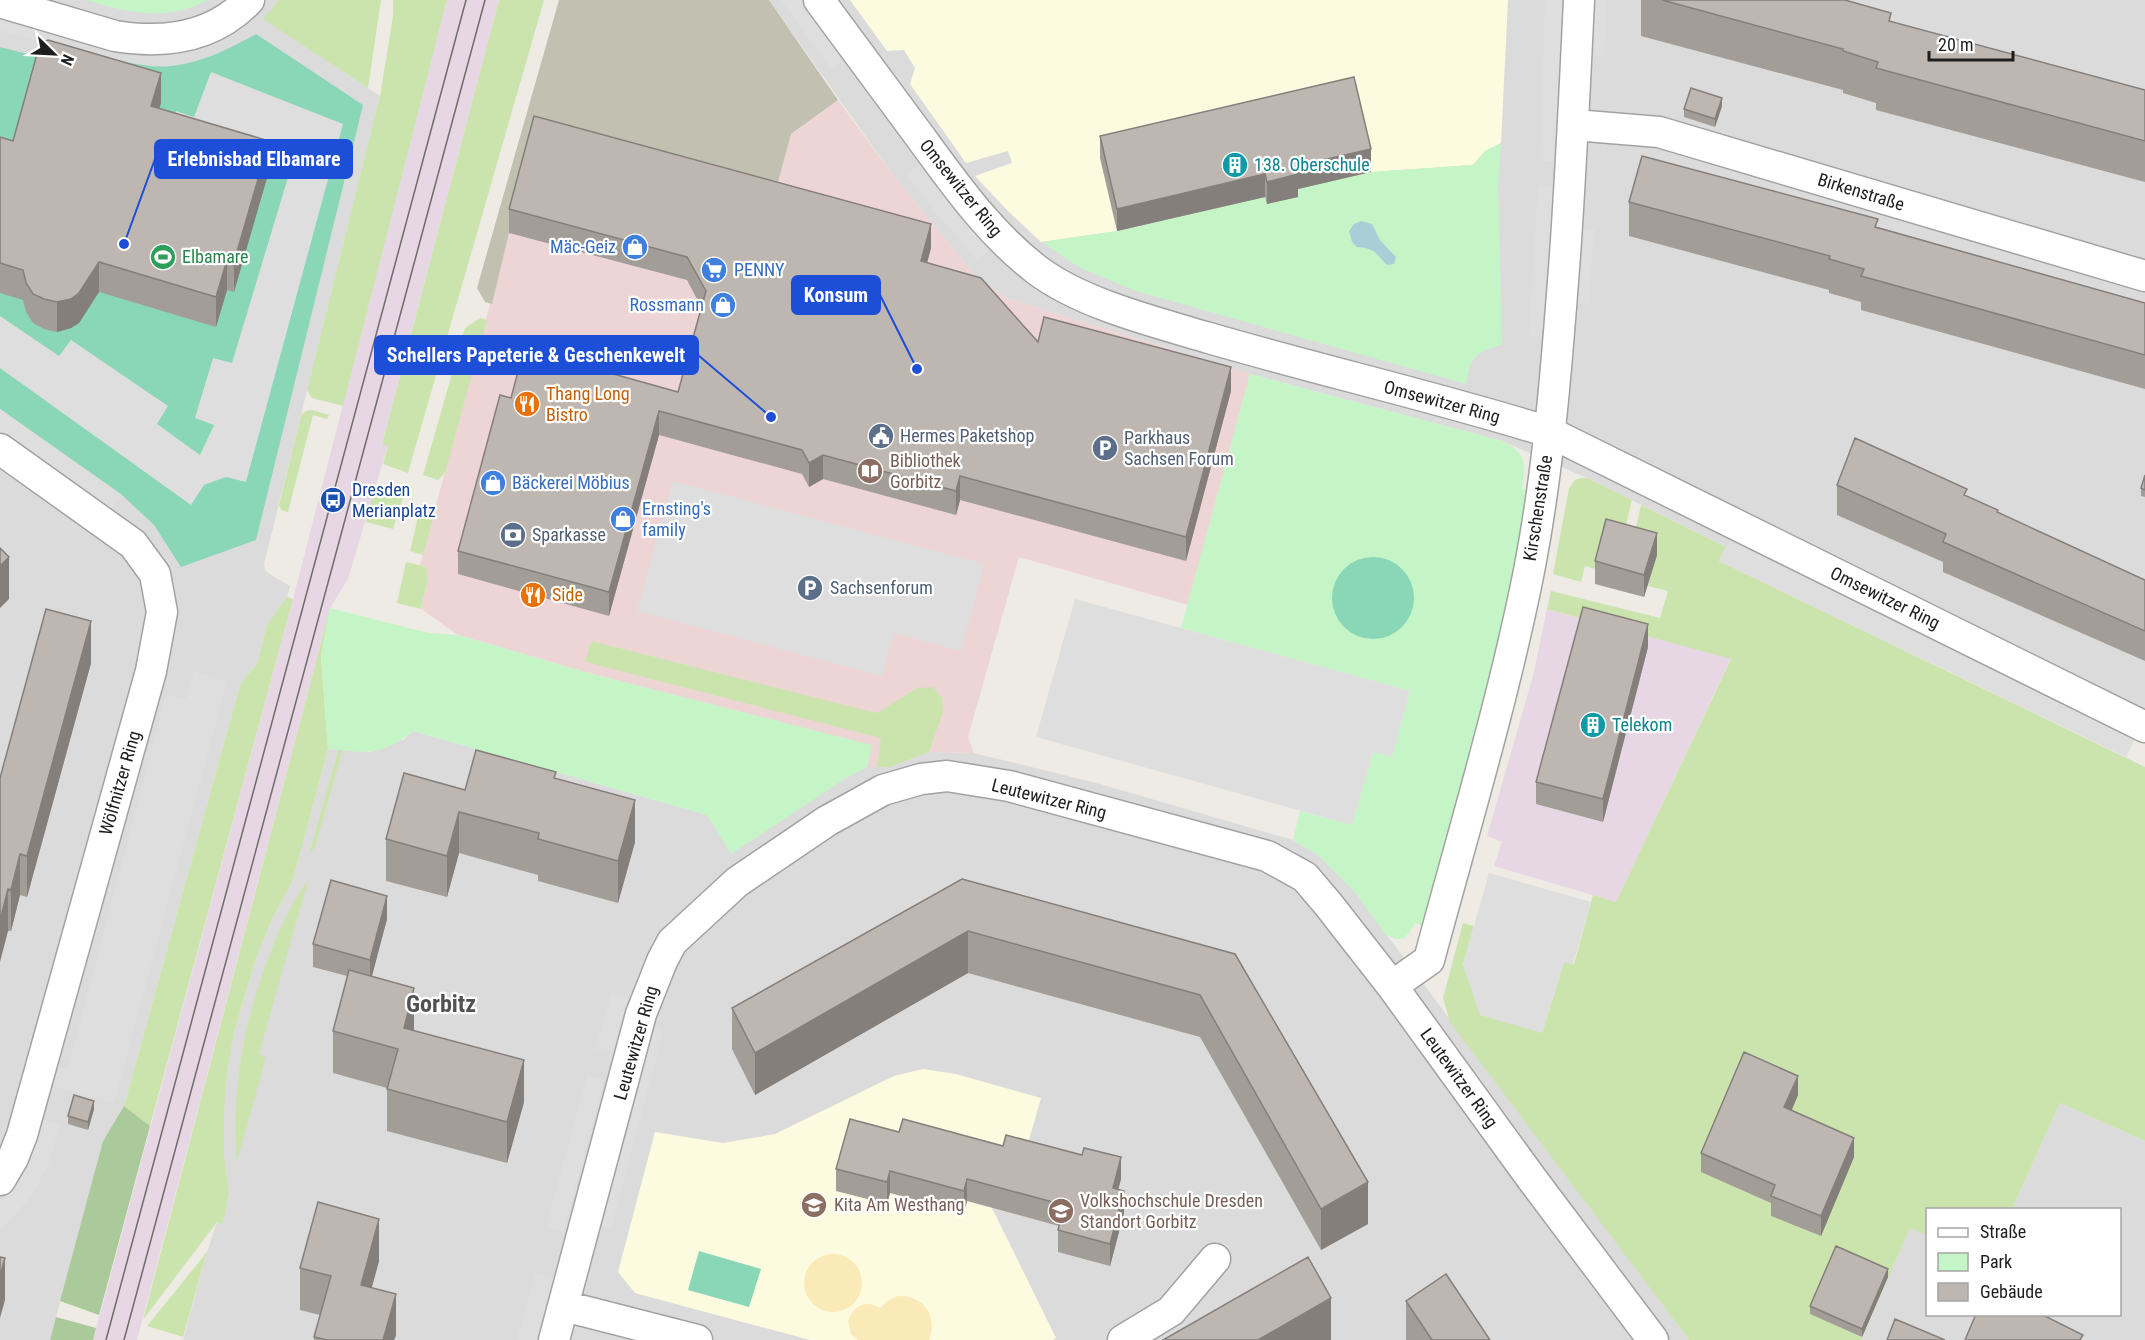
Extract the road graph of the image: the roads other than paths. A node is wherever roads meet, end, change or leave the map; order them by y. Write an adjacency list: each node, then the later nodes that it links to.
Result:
1 (249, 0): 4 (street)
2 (819, 0): 7 (street, Omsewitzer Ring)
3 (1579, 0): 5 (street, Kirschenstraße)
4 (0, 2)
5 (1574, 125): 6 (street, Birkenstraße); 7 (street, Kirschenstraße)
6 (2145, 276)
7 (1549, 432): 9 (street, Omsewitzer Ring); 10 (street, Kirschenstraße)
8 (0, 449): 11 (street, Wölfnitzer Ring)
9 (2145, 727)
10 (1392, 986): 13 (street, Leutewitzer Ring); 17 (street, Leutewitzer Ring)
11 (0, 1180)
12 (1215, 1259): 16 (street)
13 (564, 1306): 14 (street, Leutewitzer Ring); 15 (street)
14 (554, 1340)
15 (697, 1340)
16 (1123, 1340)
17 (1653, 1340)

